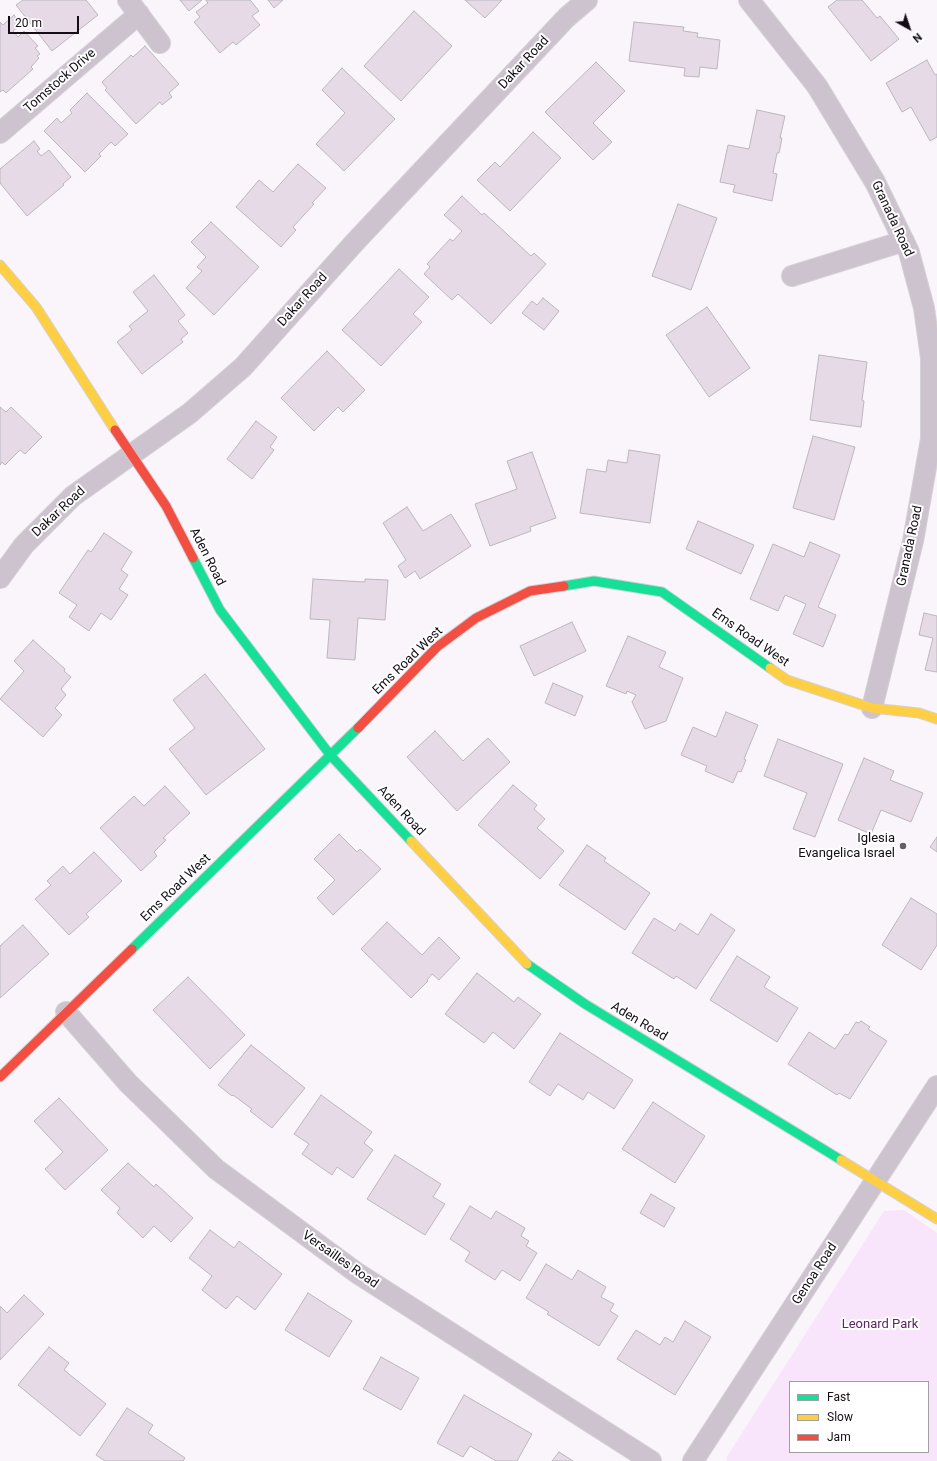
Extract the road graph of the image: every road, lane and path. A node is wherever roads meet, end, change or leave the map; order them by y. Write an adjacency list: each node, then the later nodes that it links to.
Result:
1 (587, 0): 9 (street, Dakar Road)
2 (749, 0): 6 (street, Granada Road)
3 (134, 7): 4 (street); 5 (street, Tomstock Drive)
4 (160, 43)
5 (0, 133)
6 (904, 241): 8 (street); 11 (street, Granada Road)
7 (0, 265): 9 (street, Aden Road)
8 (792, 276)
9 (131, 455): 10 (street, Dakar Road); 13 (street, Aden Road)
10 (0, 578)
11 (872, 708): 12 (street, Ems Road West); 13 (street, Ems Road West)
12 (937, 719)
13 (331, 756): 14 (street, Ems Road West); 17 (street, Aden Road)
14 (66, 1012): 15 (street, Ems Road West); 19 (street, Versailles Road)
15 (0, 1077)
16 (937, 1086): 17 (street, Genoa Road)
17 (876, 1181): 18 (street, Aden Road); 20 (street, Genoa Road)
18 (937, 1219)
19 (651, 1461)
20 (693, 1461)

